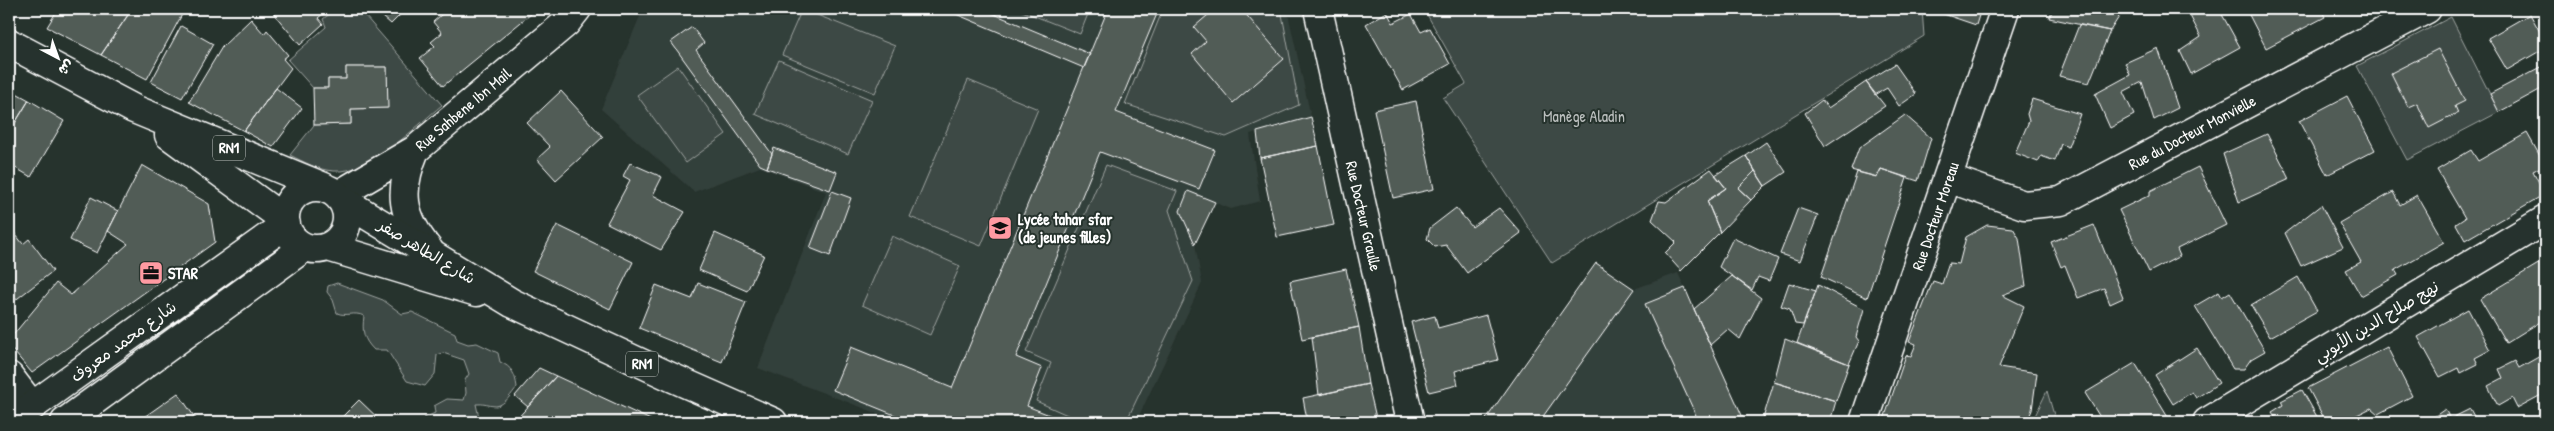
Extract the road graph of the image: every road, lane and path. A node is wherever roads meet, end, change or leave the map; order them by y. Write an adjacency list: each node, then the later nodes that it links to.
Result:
1 (577, 9): 7 (street, Rue Sahbene Ibn Mail)
2 (1318, 9): 20 (street, Rue Docteur Graulle)
3 (2005, 9): 8 (street, Rue Docteur Moreau)
4 (2426, 9): 8 (street, Rue du Docteur Monvielle)
5 (9, 43): 6 (street, شارع الطاهر صفر / RN1)
6 (134, 109): 9 (street, شارع الطاهر صفر / RN1); 11 (street, شارع الطاهر صفر / RN1)
7 (416, 150): 9 (street, Rue Sahbene Ibn Mail); 13 (street)
8 (1948, 178): 21 (street, Rue Docteur Moreau)
9 (335, 194): 11 (street); 12 (street); 13 (street, شارع الطاهر صفر / RN1)
10 (2545, 220): 22 (street, نهج صلاح الدين الأيوبي)
11 (286, 222): 12 (street, RN1); 16 (street, شارع محمد معروف)
12 (317, 247): 14 (street, شارع الطاهر صفر / RN1); 18 (street, شارع محمد معروف)
13 (428, 250): 14 (street, شارع الطاهر صفر / RN1)
14 (512, 303): 19 (street, شارع الطاهر صفر / RN1)
15 (9, 376): 16 (street)
16 (32, 406): 17 (street, شارع محمد معروف)
17 (10, 422)
18 (65, 422)
19 (773, 422)
20 (1410, 422)
21 (1864, 422)
22 (2206, 422)

